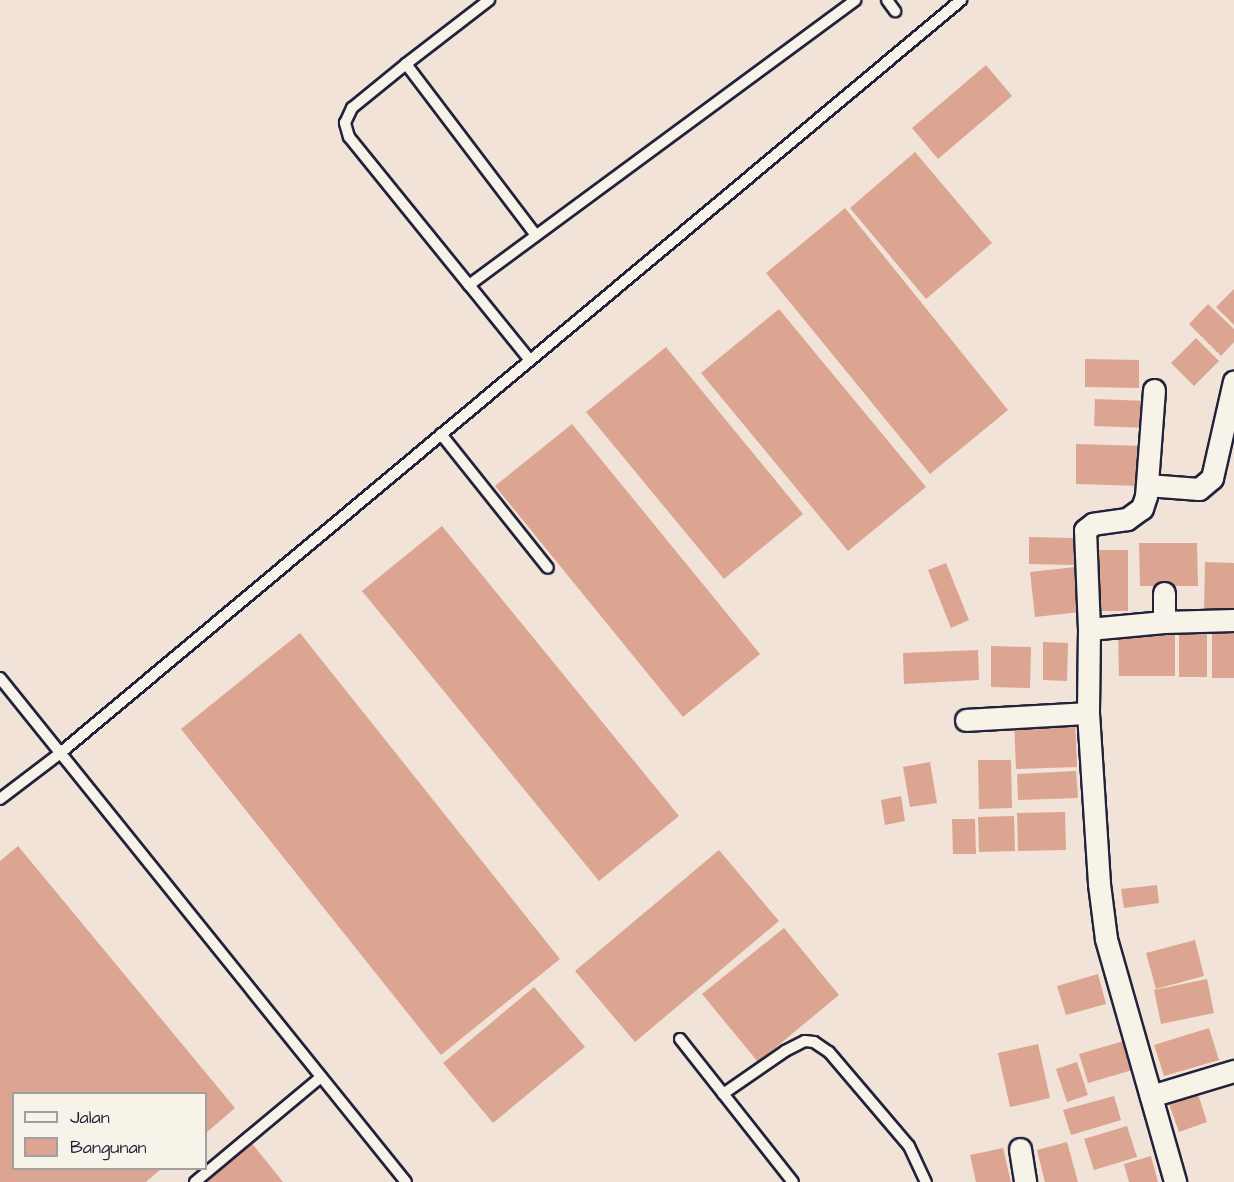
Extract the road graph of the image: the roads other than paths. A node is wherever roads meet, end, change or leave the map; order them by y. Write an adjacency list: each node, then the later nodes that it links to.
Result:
1 (489, 0): 6 (lane)
2 (855, 0): 7 (lane)
3 (887, 0): 5 (lane)
4 (961, 0): 9 (lane)
5 (895, 11)
6 (406, 64): 7 (lane); 8 (lane)
7 (535, 234): 8 (lane)
8 (469, 285): 9 (lane)
9 (529, 359): 12 (lane)
10 (1234, 381): 13 (street)
11 (1154, 390): 13 (street)
12 (441, 435): 14 (lane); 22 (lane)
13 (1147, 485): 18 (street)
14 (548, 568)
15 (1164, 593): 17 (street)
16 (1234, 620): 17 (street)
17 (1164, 622): 18 (street)
18 (1089, 629): 20 (street)
19 (0, 678): 22 (lane)
20 (1088, 713): 21 (street); 28 (street)
21 (966, 720)
22 (59, 754): 23 (lane); 26 (lane)
23 (0, 799)
24 (680, 1039): 27 (lane)
25 (1234, 1071): 28 (street)
26 (321, 1077): 30 (lane); 31 (lane)
27 (723, 1094): 32 (lane); 33 (lane)
28 (1151, 1096): 35 (street)
29 (1020, 1149): 34 (street)
30 (195, 1182)
31 (406, 1182)
32 (793, 1182)
33 (926, 1182)
34 (1025, 1182)
35 (1175, 1182)

